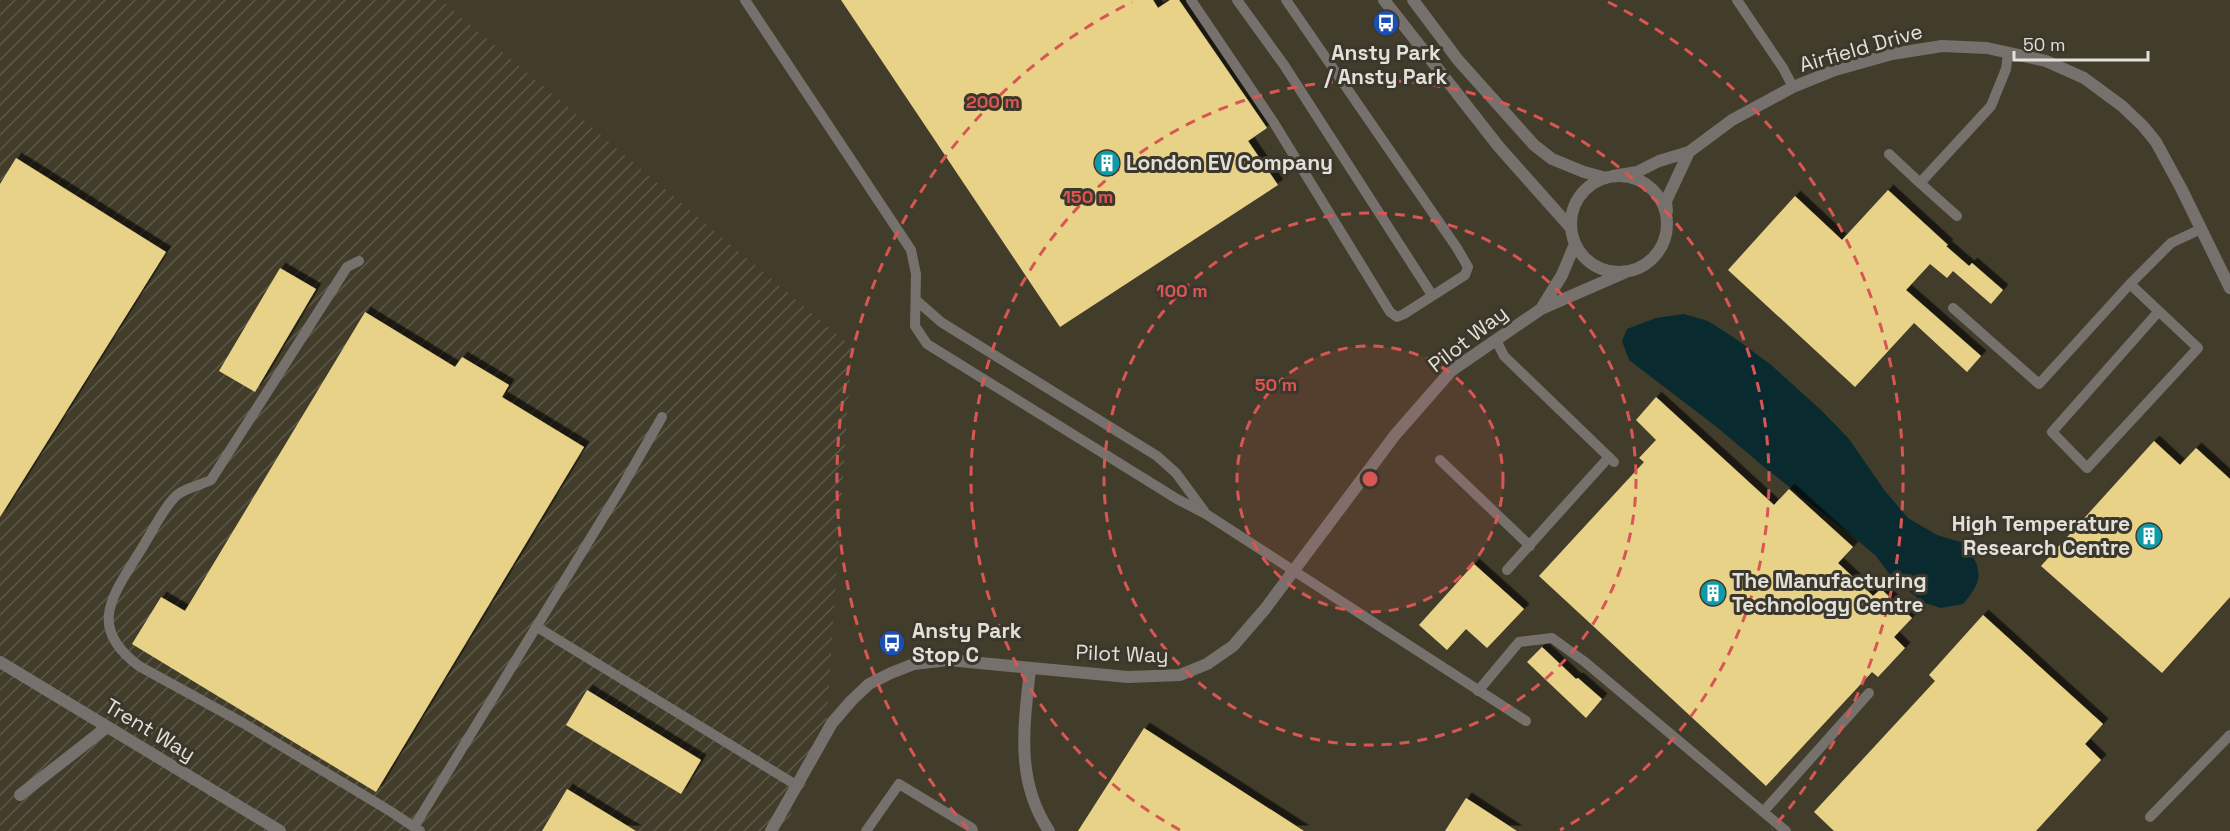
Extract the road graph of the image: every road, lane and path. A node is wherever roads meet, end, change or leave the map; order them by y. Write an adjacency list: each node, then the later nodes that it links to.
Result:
1 (744, 0): 24 (lane)
2 (1191, 0): 23 (lane)
3 (1237, 0): 23 (lane)
4 (1286, 0): 23 (lane)
5 (1384, 0): 16 (street)
6 (1413, 0): 12 (street)
7 (1737, 0): 9 (lane)
8 (2008, 53): 9 (street, Airfield Drive); 13 (lane); 17 (street, Airfield Drive)
9 (1793, 87): 10 (street, Airfield Drive)
10 (1689, 152): 12 (street, Airfield Drive); 15 (street, Airfield Drive)
11 (1889, 154): 13 (lane)
12 (1610, 177): 15 (street); 16 (street)
13 (1920, 183): 14 (lane)
14 (1957, 216)
15 (1667, 223): 20 (street)
16 (1571, 228): 18 (street)
17 (2201, 229): 21 (lane); 22 (street, Airfield Drive)
18 (1575, 244): 20 (street); 26 (street, Pilot Way)
19 (359, 261): 47 (lane)
20 (1626, 272): 26 (street, Pilot Way)
21 (2130, 284): 25 (lane); 27 (lane)
22 (2230, 288)
23 (1432, 295)
24 (916, 300): 31 (lane); 31 (lane)
25 (1953, 308)
26 (1540, 309): 28 (street, Pilot Way)
27 (2159, 311): 27 (lane)
28 (1496, 340): 32 (lane); 33 (street, Pilot Way)
29 (662, 417): 35 (lane)
30 (1440, 460): 32 (lane)
31 (1206, 513): 33 (lane)
32 (1530, 546): 34 (lane)
33 (1292, 570): 37 (street, Pilot Way); 38 (lane)
34 (1507, 570)
35 (537, 627): 43 (lane); 47 (lane)
36 (0, 662): 41 (street, Trent Way)
37 (1030, 669): 43 (street, Pilot Way); 52 (street)
38 (1478, 691): 40 (lane); 45 (lane)
39 (1869, 693): 45 (lane)
40 (1526, 720)
41 (107, 727): 44 (street); 48 (street, Trent Way)
42 (2230, 735): 46 (lane)
43 (796, 785): 49 (street, Pilot Way)
44 (20, 795)
45 (1763, 812): 53 (lane)
46 (2150, 817)
47 (417, 829)
48 (280, 831)
49 (771, 831)
50 (866, 831): 51 (lane)
51 (973, 831)
52 (1049, 831)
53 (1786, 831)

